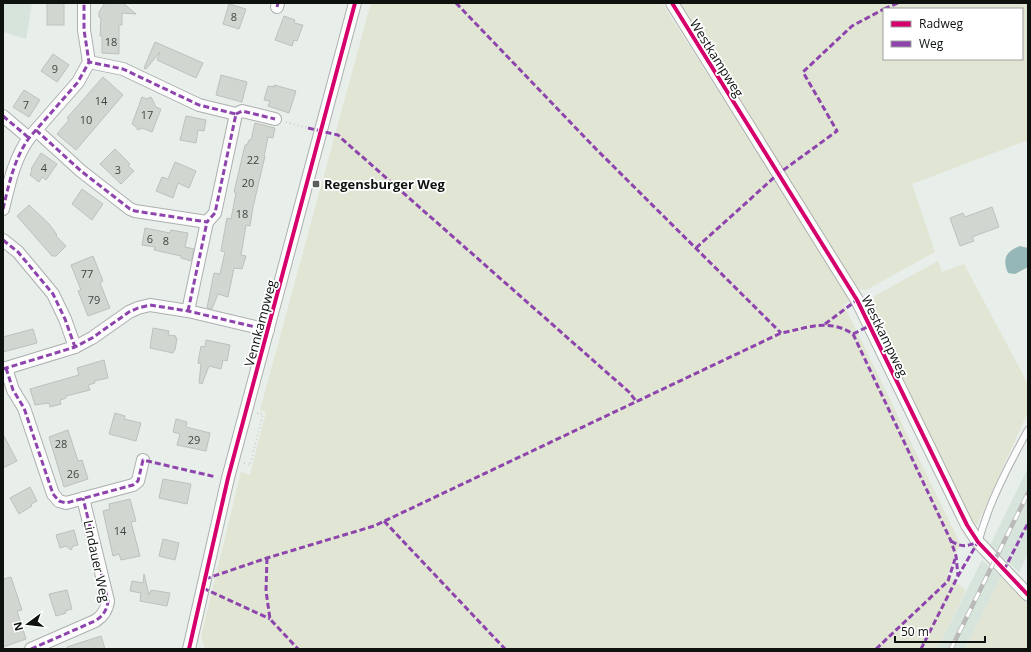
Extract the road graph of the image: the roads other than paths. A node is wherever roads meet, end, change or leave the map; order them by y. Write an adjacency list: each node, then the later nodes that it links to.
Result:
1 (84, 3): 4 (street)
2 (355, 3): 13 (street, Vennkampweg)
3 (672, 3): 19 (street, Westkampweg)
4 (89, 62): 5 (street); 8 (street)
5 (236, 114): 7 (street); 10 (street)
6 (3, 116): 8 (street)
7 (275, 119)
8 (32, 134): 9 (street); 10 (street)
9 (3, 209)
10 (208, 222): 12 (street)
11 (3, 240): 14 (street)
12 (188, 311): 13 (street); 14 (street)
13 (268, 330): 22 (street, Vennkampweg)
14 (75, 347): 15 (street)
15 (5, 369): 18 (street)
16 (1028, 430): 19 (lane)
17 (143, 460): 18 (street)
18 (83, 498): 21 (street, Lindauer Weg)
19 (978, 542): 20 (street, Westkampweg)
20 (1028, 595)
21 (31, 649)
22 (189, 649)

